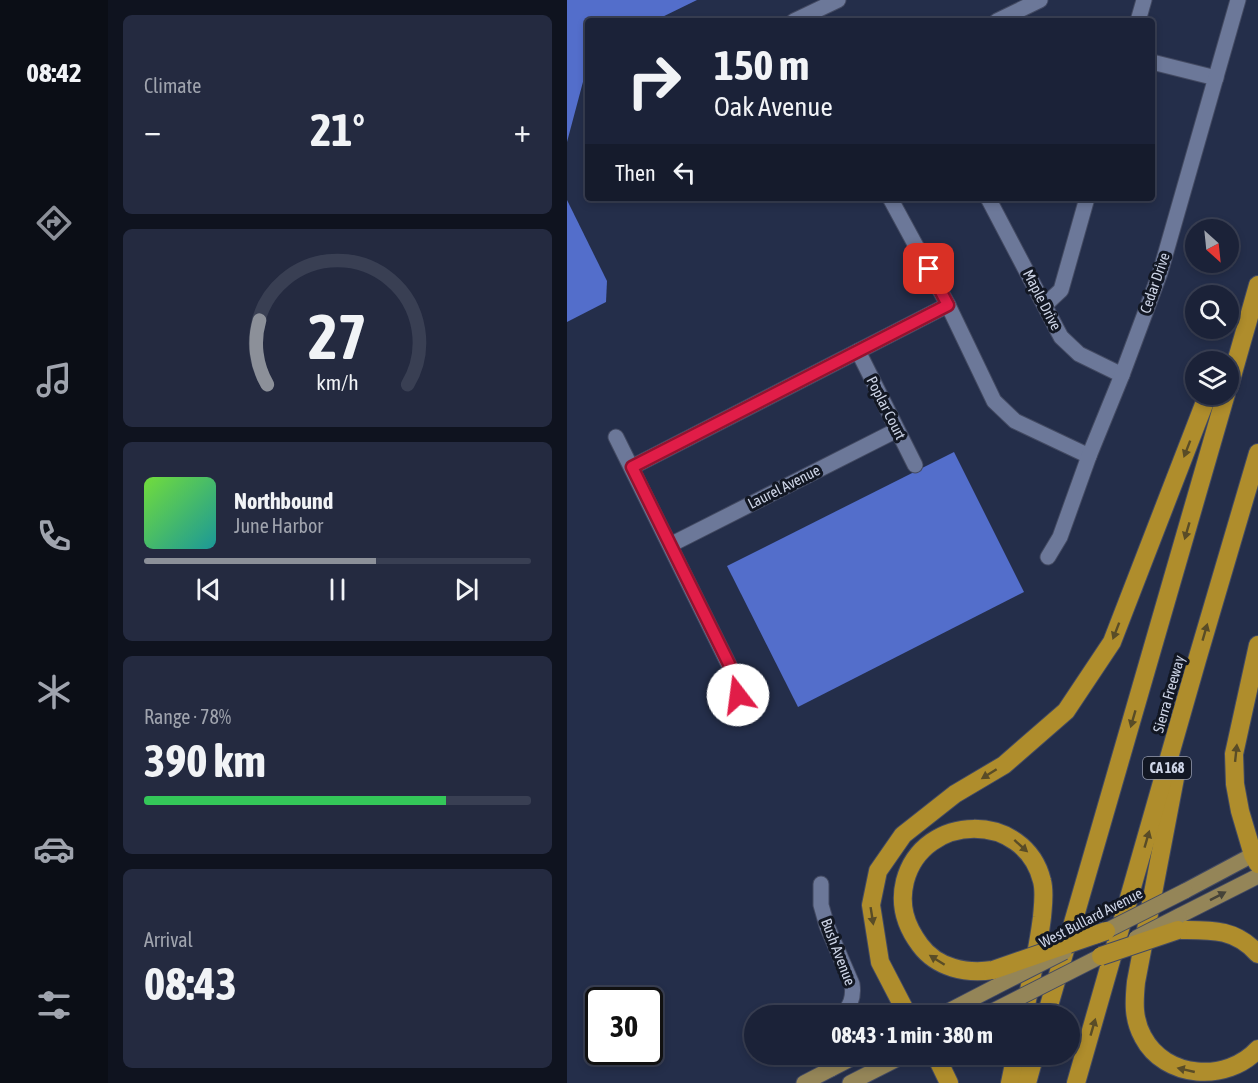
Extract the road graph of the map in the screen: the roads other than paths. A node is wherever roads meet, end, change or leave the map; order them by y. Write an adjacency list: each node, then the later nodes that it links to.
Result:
1 (838, 0): 5 (street)
2 (1040, 0): 6 (street)
3 (1144, 0): 7 (street)
4 (1238, 0): 9 (street, Cedar Drive)
5 (803, 18)
6 (1003, 18)
7 (1139, 18)
8 (1155, 63): 9 (street)
9 (1216, 78): 20 (street, Cedar Drive)
10 (892, 201): 14 (street)
11 (990, 201): 15 (street, Maple Drive)
12 (1086, 201): 15 (street)
13 (1258, 285): 16 (highway)
14 (948, 305): 17 (street); 26 (street)
15 (1045, 305): 20 (street, Maple Drive)
16 (1241, 343): 18 (highway); 19 (highway)
17 (858, 351): 23 (street, Poplar Court); 28 (street)
18 (1236, 351)
19 (1239, 351)
20 (1122, 375): 26 (street, Cedar Drive)
21 (1204, 405): 43 (highway, one-way to 43)
22 (1223, 405): 47 (highway, Sierra Freeway / CA 168, one-way to 47)
23 (897, 430): 27 (street, Poplar Court); 29 (street, Laurel Avenue)
24 (616, 437): 28 (street)
25 (1258, 453): 32 (highway, Sierra Freeway / CA 168, one-way to 25)
26 (1089, 456): 30 (street, Cedar Drive)
27 (915, 465)
28 (632, 467): 29 (street)
29 (670, 545): 33 (street)
30 (1048, 557)
31 (1258, 645): 34 (highway, one-way to 31)
32 (1197, 660): 48 (highway, one-way to 32); 62 (highway, Sierra Freeway / CA 168, one-way to 32)
33 (738, 695)
34 (1256, 857): 38 (main road, West Bullard Avenue, bridge)
35 (1258, 876): 37 (main road, one-way to 35)
36 (821, 884): 42 (street, Bush Avenue)
37 (1179, 923): 39 (highway); 40 (highway, bridge)
38 (1105, 931): 41 (highway, bridge)
39 (1258, 954)
40 (1101, 956): 45 (main road, bridge)
41 (994, 979): 44 (main road); 46 (highway, one-way to 46)
42 (850, 1005)
43 (902, 1005)
44 (955, 1005)
45 (1005, 1005)
46 (1026, 1005)
47 (1049, 1005)
48 (1258, 1049)
49 (829, 1065): 55 (street)
50 (839, 1065): 55 (main road)
51 (885, 1065): 58 (main road)
52 (940, 1065): 59 (highway)
53 (1014, 1065): 60 (highway)
54 (1032, 1065): 61 (highway)
55 (831, 1069): 56 (main road); 57 (main road)
56 (804, 1083)
57 (824, 1083)
58 (850, 1083)
59 (949, 1083)
60 (1010, 1083)
61 (1027, 1083)
62 (1076, 1083)

